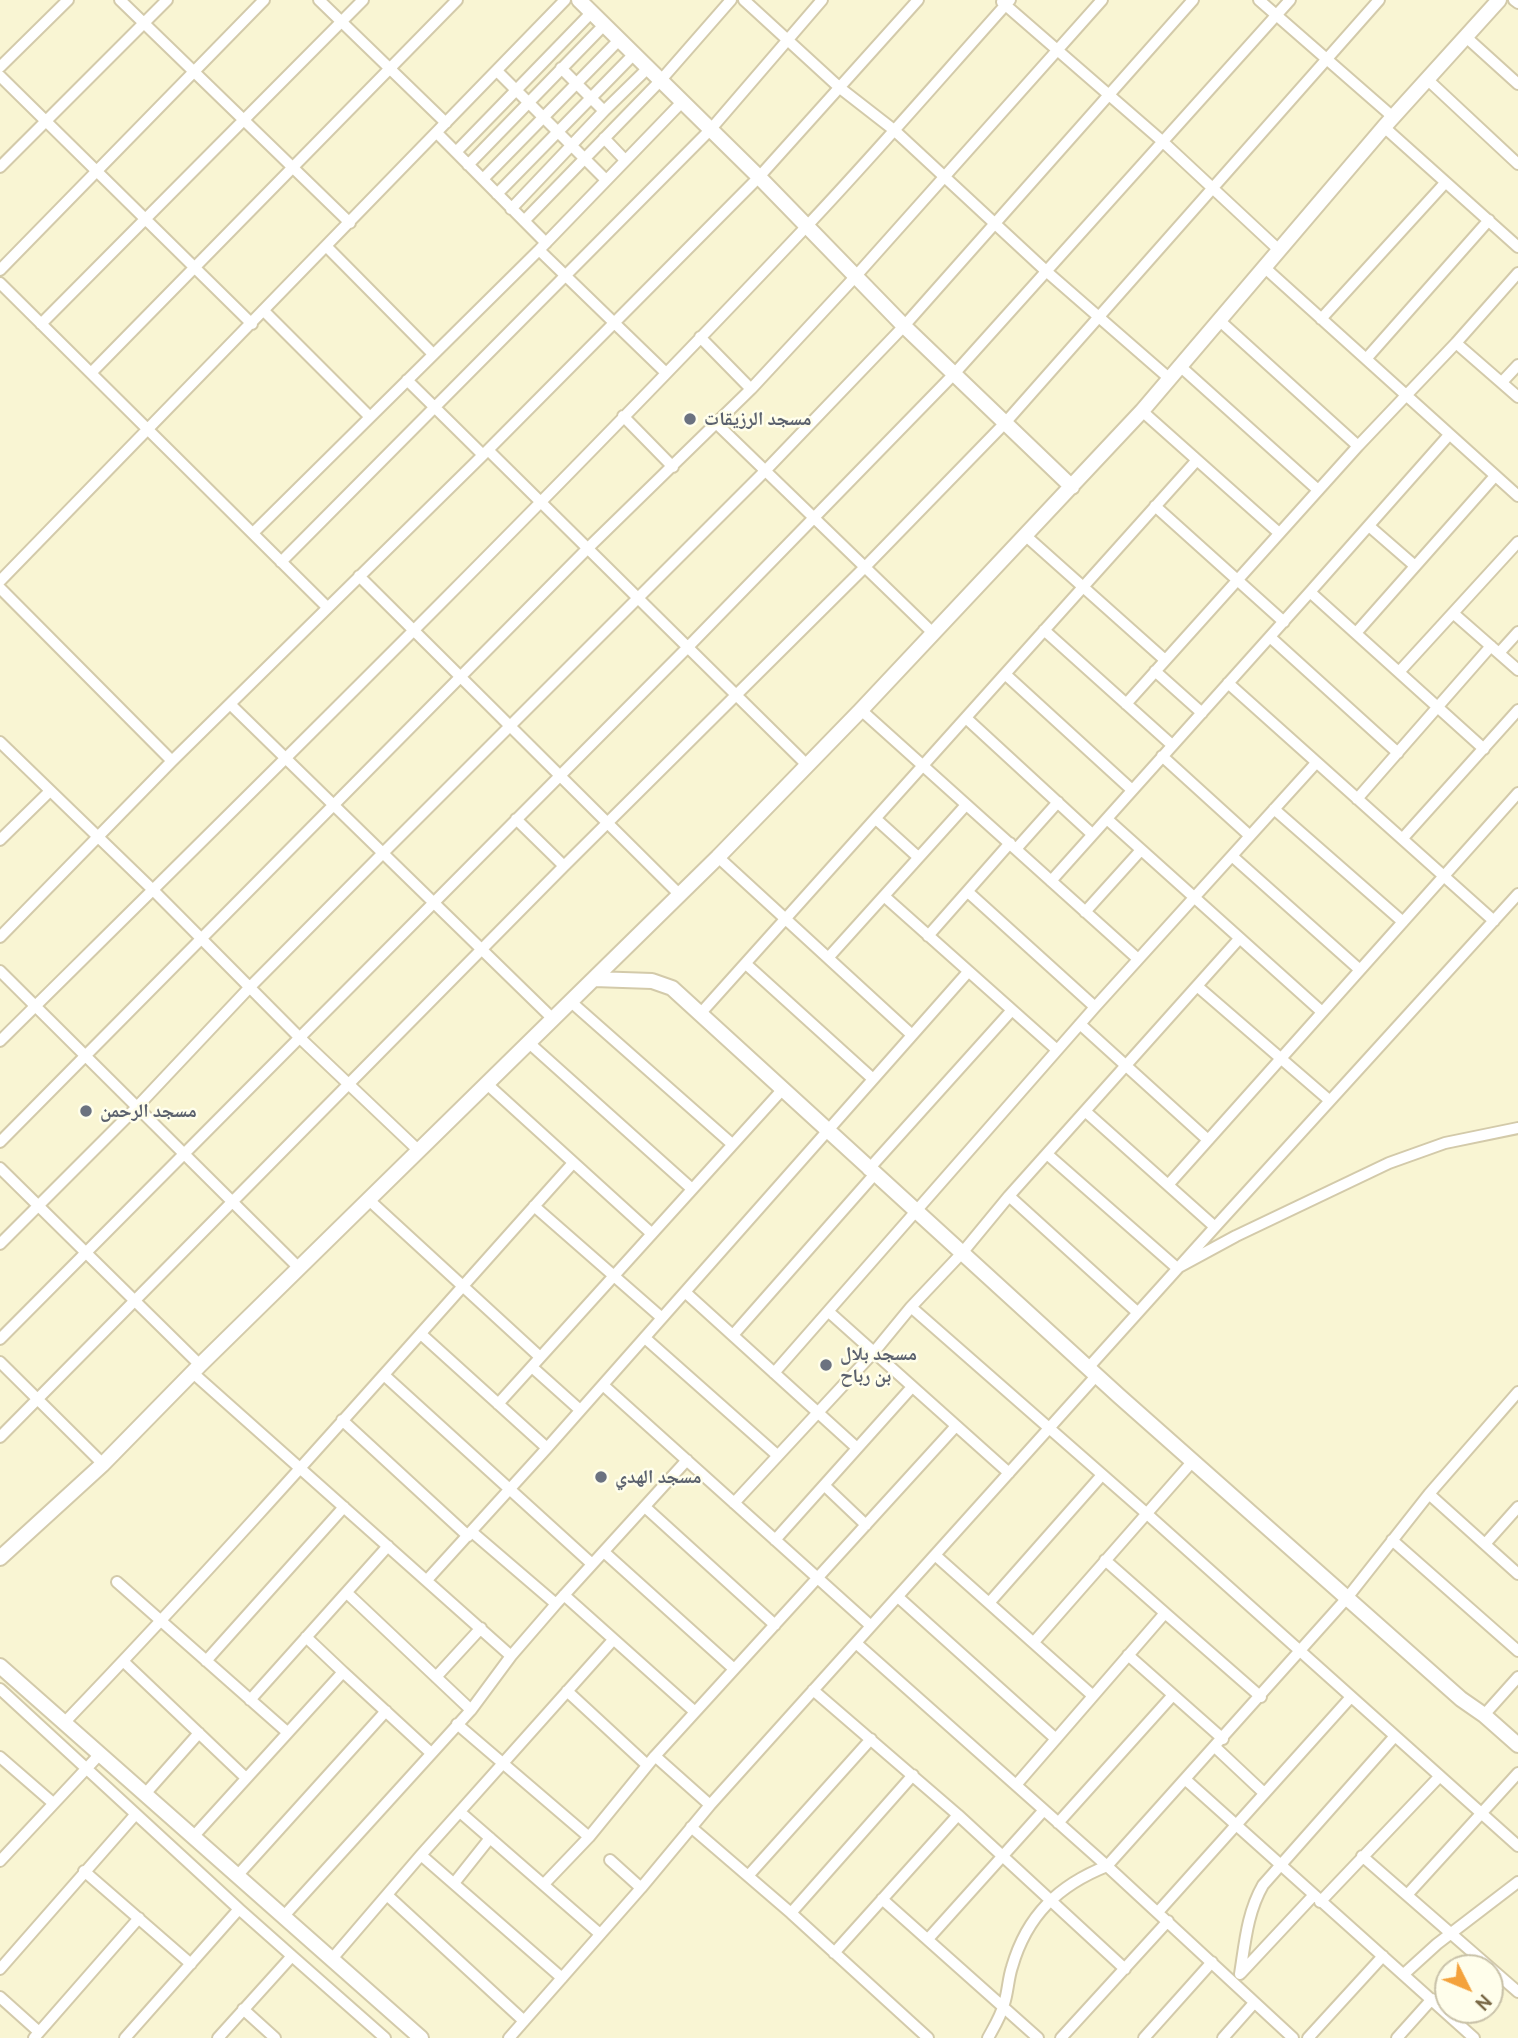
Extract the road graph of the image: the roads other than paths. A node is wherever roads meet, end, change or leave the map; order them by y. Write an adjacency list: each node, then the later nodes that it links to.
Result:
1 (68, 0): 31 (street)
2 (120, 0): 23 (street)
3 (167, 0): 23 (street)
4 (264, 0): 35 (street)
5 (319, 0): 22 (street)
6 (363, 0): 22 (street)
7 (457, 0): 34 (street)
8 (565, 0): 36 (street)
9 (731, 0): 38 (street)
10 (744, 0): 26 (street)
11 (822, 0): 26 (street)
12 (918, 0): 42 (street)
13 (1102, 0): 28 (street)
14 (1192, 0): 44 (street)
15 (1259, 0): 21 (street)
16 (1290, 0): 21 (street)
17 (1380, 0): 30 (street)
18 (1005, 2): 28 (street); 55 (street)
19 (1495, 2): 25 (street)
20 (589, 5): 24 (street); 43 (street)
21 (1277, 15): 30 (street); 59 (street)
22 (341, 22): 34 (street); 50 (street)
23 (144, 23): 35 (street); 51 (street)
24 (604, 24): 27 (street); 32 (street)
25 (1466, 37): 39 (street); 41 (street)
26 (788, 38): 42 (street); 54 (street)
27 (620, 39): 29 (street); 40 (street)
28 (1057, 51): 44 (street); 71 (street)
29 (634, 54): 33 (street); 45 (street)
30 (1327, 59): 52 (street); 76 (street)
31 (0, 67)
32 (561, 68): 40 (street); 46 (street)
33 (648, 68): 38 (street); 48 (street)
34 (390, 70): 53 (street); 68 (street)
35 (193, 71): 50 (street); 69 (street)
36 (497, 71): 43 (street); 53 (street)
37 (0, 76): 51 (street)
38 (661, 80): 47 (street); 58 (street)
39 (1428, 80): 52 (street); 64 (street)
40 (577, 84): 45 (street); 49 (street)
41 (1518, 84)
42 (840, 88): 55 (street); 70 (street)
43 (515, 89): 46 (street); 61 (street)
44 (1108, 95): 59 (street); 83 (street)
45 (591, 99): 48 (street); 56 (street)
46 (528, 102): 49 (street); 65 (street)
47 (682, 102): 54 (street); 63 (street)
48 (604, 111): 60 (street)
49 (543, 118): 56 (street); 66 (street)
50 (243, 120): 68 (street); 79 (street)
51 (46, 122): 67 (street); 69 (street)
52 (1389, 122): 75 (street); 88 (street)
53 (446, 123): 57 (street)
54 (711, 129): 70 (street); 94 (street)
55 (894, 130): 71 (street); 84 (street)
56 (558, 132): 60 (street); 73 (street)
57 (437, 133): 61 (street); 82 (street)
58 (604, 138): 62 (street); 63 (street)
59 (1162, 141): 76 (street); 92 (street)
60 (570, 145): 62 (street); 78 (street)
61 (456, 152): 65 (street)
62 (584, 158): 74 (street); 81 (street)
63 (625, 160): 74 (street)
64 (1518, 164)
65 (468, 165): 72 (street)
66 (496, 166): 72 (street); 73 (street)
67 (0, 167)
68 (291, 167): 82 (street); 90 (street)
69 (95, 170): 79 (street); 91 (street)
70 (759, 177): 84 (street); 100 (street)
71 (945, 177): 83 (street); 95 (street)
72 (483, 179): 77 (street)
73 (510, 180): 77 (street)
74 (606, 180): 86 (street)
75 (1446, 183): 80 (street); 99 (street)
76 (1212, 189): 88 (street); 98 (street)
77 (497, 194): 78 (street)
78 (511, 209): 81 (street)
79 (146, 220): 90 (street); 102 (street)
80 (1489, 220): 87 (street); 108 (street)
81 (524, 221): 86 (street)
82 (349, 223): 85 (street)
83 (995, 223): 92 (street); 104 (street)
84 (807, 226): 95 (street); 105 (street)
85 (327, 247): 97 (street); 107 (street)
86 (542, 247): 94 (street); 107 (street)
87 (1518, 247)
88 (1279, 250): 89 (street)
89 (1264, 267): 99 (street); 101 (street)
90 (195, 268): 103 (street); 112 (street)
91 (0, 270)
92 (1046, 271): 98 (street); 113 (street)
93 (1518, 273): 106 (street)
94 (566, 275): 100 (street); 120 (street)
95 (855, 277): 104 (street); 117 (street)
96 (0, 283): 102 (street)
97 (264, 311): 103 (street); 123 (street)
98 (1098, 318): 114 (street); 125 (street)
99 (1321, 319): 108 (street)
100 (613, 321): 111 (street); 129 (street)
101 (1220, 321): 110 (street); 128 (street)
102 (41, 324): 112 (street)
103 (252, 324): 126 (street)
104 (904, 326): 113 (street); 132 (street)
105 (700, 337): 111 (street); 117 (street)
106 (1456, 343): 116 (street); 118 (street)
107 (433, 354): 115 (street)
108 (1366, 359): 118 (street)
109 (1518, 365): 116 (street)
110 (1181, 367): 114 (street); 135 (street)
111 (665, 372): 122 (street)
112 (90, 373): 126 (street)
113 (954, 374): 125 (street); 139 (street)
114 (1170, 379): 121 (street)
115 (407, 380): 120 (street); 123 (street)
116 (1502, 383): 119 (street)
117 (751, 389): 124 (street)
118 (1406, 396): 127 (street); 128 (street)
119 (1518, 397)
120 (436, 407): 129 (street); 146 (street)
121 (1142, 411): 130 (street); 134 (street)
122 (623, 416): 131 (street); 137 (street)
123 (370, 417): 141 (street)
124 (716, 423): 131 (street); 132 (street)
125 (1005, 423): 134 (street); 148 (street)
126 (149, 430): 141 (street); 151 (street)
127 (1449, 435): 133 (street); 140 (street)
128 (1358, 446): 135 (street)
129 (485, 452): 137 (street); 149 (street)
130 (1197, 460): 138 (street); 142 (street)
131 (673, 467): 145 (street)
132 (765, 471): 139 (street); 155 (street)
133 (1495, 476): 136 (street); 147 (street)
134 (1072, 487): 143 (street)
135 (1318, 490): 142 (street)
136 (1518, 496)
137 (540, 501): 145 (street); 159 (street)
138 (1155, 506): 150 (street); 152 (street)
139 (814, 518): 148 (street); 165 (street)
140 (1368, 526): 147 (street); 154 (street)
141 (253, 533): 146 (street)
142 (1279, 533): 150 (street)
143 (1026, 536): 152 (street); 163 (street)
144 (1518, 542): 157 (street)
145 (587, 549): 155 (street); 172 (street)
146 (281, 562): 156 (street)
147 (1415, 566): 162 (street)
148 (865, 567): 163 (street); 174 (street)
149 (359, 576): 156 (street); 159 (street)
150 (1238, 580): 158 (street); 167 (street)
151 (0, 581)
152 (1084, 586): 160 (street); 167 (street)
153 (0, 587): 189 (street)
154 (1310, 592): 158 (street); 162 (street)
155 (638, 598): 165 (street); 182 (street)
156 (327, 607): 175 (street)
157 (1453, 613): 166 (street); 170 (street)
158 (1284, 622): 164 (street)
159 (414, 631): 172 (street); 188 (street)
160 (1044, 631): 171 (street); 176 (street)
161 (1518, 632): 166 (street)
162 (1356, 633): 170 (street)
163 (934, 634): 178 (street)
164 (1270, 637): 173 (street); 186 (street)
165 (687, 648): 174 (street); 193 (street)
166 (1495, 650): 168 (street); 177 (street)
167 (1165, 660): 169 (street)
168 (1518, 670)
169 (1155, 671): 176 (street); 180 (street)
170 (1399, 672): 177 (street)
171 (1005, 674): 181 (street); 194 (street)
172 (460, 677): 182 (street); 200 (street)
173 (1228, 683): 180 (street); 190 (street)
174 (736, 696): 191 (street); 205 (street)
175 (230, 704): 188 (street); 189 (street)
176 (1126, 704): 184 (street)
177 (1438, 708): 185 (street); 186 (street)
178 (861, 710): 191 (street); 192 (street)
179 (1518, 710): 185 (street)
180 (1202, 713): 184 (street)
181 (966, 718): 192 (street); 198 (street)
182 (510, 727): 193 (street); 213 (street)
183 (0, 742): 195 (street)
184 (1172, 745): 187 (street)
185 (1484, 749): 209 (street)
186 (1398, 753): 197 (street)
187 (1162, 757): 194 (street); 207 (street)
188 (286, 758): 200 (street); 220 (street)
189 (173, 761): 208 (street)
190 (1316, 762): 197 (street); 201 (street)
191 (807, 765): 215 (street)
192 (923, 766): 199 (street); 203 (street)
193 (559, 776): 202 (street); 205 (street)
194 (1132, 790): 204 (street)
195 (50, 791): 208 (street); 210 (street)
196 (1518, 793): 218 (street)
197 (1357, 799): 209 (street)
198 (1058, 802): 206 (street); 211 (street)
199 (966, 804): 211 (street); 216 (street)
200 (333, 805): 213 (street); 233 (street)
201 (1274, 809): 207 (street); 230 (street)
202 (516, 819): 217 (street); 226 (street)
203 (876, 819): 216 (street); 228 (street)
204 (1107, 819): 206 (street); 212 (street)
205 (607, 823): 217 (street); 222 (street)
206 (1093, 834): 219 (street)
207 (1250, 836): 214 (street)
208 (98, 838): 220 (street); 232 (street)
209 (1403, 838): 218 (street)
210 (0, 840)
211 (1013, 846): 219 (street); 221 (street)
212 (1141, 850): 225 (street); 227 (street)
213 (382, 854): 226 (street); 244 (street)
214 (1232, 856): 225 (street); 239 (street)
215 (718, 857): 222 (street); 228 (street)
216 (918, 857): 224 (street)
217 (564, 866): 235 (street)
218 (1445, 876): 229 (street); 230 (street)
219 (1051, 881): 227 (street)
220 (153, 890): 233 (street); 246 (street)
221 (968, 892): 231 (street); 247 (street)
222 (679, 894): 242 (street)
223 (1518, 894): 229 (street)
224 (884, 896): 231 (street); 236 (street)
225 (1193, 898): 234 (street); 237 (street)
226 (433, 903): 235 (street); 254 (street)
227 (1085, 912): 237 (street)
228 (786, 919): 236 (street); 238 (street)
229 (1494, 921): 265 (street)
230 (1403, 922): 239 (street)
231 (928, 936): 241 (street)
232 (0, 937)
233 (200, 939): 244 (street); 258 (street)
234 (1239, 939): 243 (street); 249 (street)
235 (481, 950): 251 (street); 263 (street)
236 (828, 958): 253 (street)
237 (1138, 959): 247 (street)
238 (746, 964): 250 (street); 261 (street)
239 (1360, 970): 249 (street)
240 (0, 971): 246 (street)
241 (968, 972): 248 (street); 253 (street)
242 (594, 979): 245 (street); 250 (street)
243 (1197, 986): 259 (street); 260 (street)
244 (249, 988): 254 (street); 266 (street)
245 (570, 1001): 251 (street); 272 (street)
246 (35, 1006): 255 (street); 258 (street)
247 (1095, 1007): 252 (street)
248 (1012, 1010): 257 (street); 278 (street)
249 (1322, 1012): 259 (street)
250 (700, 1014): 264 (street)
251 (552, 1019): 256 (street)
252 (1080, 1024): 257 (street); 260 (street)
253 (912, 1035): 261 (street)
254 (300, 1038): 263 (street); 274 (street)
255 (0, 1041)
256 (528, 1042): 262 (street); 280 (street)
257 (1057, 1050): 286 (street)
258 (85, 1055): 266 (street); 271 (street)
259 (1281, 1058): 265 (street); 270 (street)
260 (1126, 1065): 267 (street); 270 (street)
261 (873, 1079): 269 (street)
262 (486, 1084): 273 (street); 276 (street)
263 (349, 1085): 273 (street); 283 (street)
264 (782, 1090): 269 (street); 272 (street)
265 (1329, 1100): 287 (street)
266 (136, 1108): 274 (street); 284 (street)
267 (1085, 1111): 275 (street); 279 (street)
268 (1518, 1128): 293 (street)
269 (827, 1132): 278 (street); 296 (street)
270 (1208, 1140): 279 (street)
271 (0, 1142)
272 (732, 1144): 280 (street)
273 (418, 1150): 282 (street)
274 (185, 1154): 283 (street); 290 (street)
275 (1047, 1154): 281 (street); 293 (street)
276 (573, 1163): 285 (street); 288 (street)
277 (0, 1168): 284 (street)
278 (871, 1172): 286 (street); 303 (street)
279 (1168, 1185): 287 (street)
280 (692, 1189): 288 (street)
281 (1009, 1196): 291 (street); 300 (street)
282 (369, 1200): 292 (street); 295 (street)
283 (233, 1202): 292 (street); 297 (street)
284 (40, 1206): 289 (street); 290 (street)
285 (534, 1206): 294 (street); 295 (street)
286 (916, 1213): 291 (street); 299 (street)
287 (1215, 1227): 293 (street)
288 (651, 1233): 294 (street)
289 (0, 1244)
290 (87, 1252): 297 (street); 305 (street)
291 (962, 1254): 298 (street); 311 (street)
292 (299, 1268): 310 (street)
293 (1177, 1268): 300 (street)
294 (613, 1275): 301 (street); 307 (street)
295 (463, 1287): 302 (street); 307 (street)
296 (685, 1292): 301 (street); 303 (street)
297 (136, 1300): 310 (street); 317 (street)
298 (911, 1307): 306 (street); 323 (street)
299 (829, 1312): 306 (street); 312 (street)
300 (1137, 1312): 311 (street)
301 (662, 1318): 304 (street)
302 (421, 1334): 313 (street); 318 (street)
303 (733, 1335): 312 (street)
304 (645, 1338): 314 (street); 327 (street)
305 (0, 1339)
306 (874, 1352): 315 (street); 320 (street)
307 (540, 1357): 309 (street)
308 (0, 1362): 317 (street)
309 (532, 1367): 318 (street); 319 (street)
310 (197, 1369): 330 (street); 331 (street)
311 (1092, 1372): 323 (street); 329 (street)
312 (774, 1373): 320 (street)
313 (384, 1375): 321 (street); 335 (street)
314 (603, 1385): 319 (street); 328 (street)
315 (912, 1387): 322 (street); 326 (street)
316 (1518, 1392): 336 (street)
317 (37, 1399): 324 (street); 330 (street)
318 (498, 1404): 325 (street)
319 (580, 1410): 325 (street)
320 (818, 1414): 326 (street); 327 (street)
321 (342, 1420): 331 (street); 343 (street)
322 (956, 1426): 332 (street); 342 (street)
323 (1049, 1429): 332 (street); 333 (street)
324 (0, 1437)
325 (547, 1448): 335 (street)
326 (857, 1448): 334 (street)
327 (777, 1455): 337 (street)
328 (687, 1460): 337 (street); 339 (street)
329 (1192, 1462): 341 (street); 359 (street)
330 (103, 1464): 350 (street)
331 (299, 1467): 338 (street); 363 (street)
332 (1009, 1473): 349 (street)
333 (1102, 1475): 341 (street); 361 (street)
334 (825, 1486): 342 (street); 344 (street)
335 (509, 1490): 343 (street); 352 (street)
336 (1429, 1494): 345 (street); 346 (street)
337 (734, 1503): 344 (street)
338 (344, 1507): 347 (street); 376 (street)
339 (645, 1507): 348 (street); 364 (street)
340 (1518, 1507): 346 (street)
341 (1146, 1513): 351 (street); 371 (street)
342 (866, 1525): 354 (street)
343 (470, 1534): 355 (street); 360 (street)
344 (775, 1540): 354 (street)
345 (1392, 1540): 359 (street); 372 (street)
346 (1485, 1544): 353 (street)
347 (388, 1546): 355 (street); 357 (street)
348 (604, 1552): 352 (street); 378 (street)
349 (935, 1555): 358 (street); 361 (street)
350 (0, 1558)
351 (1105, 1560): 362 (street); 369 (street)
352 (592, 1564): 360 (street)
353 (1518, 1574)
354 (817, 1578): 364 (street); 365 (street)
355 (427, 1580): 366 (street)
356 (117, 1582): 363 (street)
357 (347, 1593): 367 (street); 380 (street)
358 (898, 1597): 365 (street); 400 (street)
359 (1347, 1598): 371 (street); 393 (street)
360 (560, 1600): 368 (street); 374 (street)
361 (989, 1603): 369 (street)
362 (1165, 1613): 373 (street); 387 (street)
363 (160, 1620): 375 (street); 376 (street)
364 (775, 1625): 378 (street)
365 (871, 1626): 370 (street)
366 (481, 1629): 374 (street); 380 (street)
367 (306, 1637): 379 (street); 389 (street)
368 (613, 1640): 384 (street); 392 (street)
369 (1034, 1642): 385 (street)
370 (856, 1643): 383 (street); 414 (street)
371 (1300, 1651): 387 (street); 388 (street)
372 (1518, 1651)
373 (1128, 1655): 385 (street); 386 (street)
374 (511, 1656): 390 (street)
375 (123, 1661): 394 (street); 396 (street)
376 (206, 1661): 389 (street)
377 (0, 1666): 394 (street)
378 (734, 1669): 392 (street)
379 (343, 1672): 391 (street); 397 (street)
380 (436, 1677): 390 (street)
381 (1518, 1677): 393 (street)
382 (0, 1689): 408 (street)
383 (813, 1690): 399 (street); 418 (street)
384 (568, 1691): 406 (street); 407 (street)
385 (1092, 1695): 400 (street)
386 (1173, 1695): 401 (street); 424 (street)
387 (1261, 1697): 401 (street)
388 (1351, 1697): 398 (street); 415 (street)
389 (250, 1700): 397 (street)
390 (471, 1710): 395 (street)
391 (386, 1711): 403 (street); 439 (street)
392 (695, 1712): 406 (street)
393 (1484, 1715): 402 (street)
394 (64, 1723): 404 (street)
395 (457, 1724): 403 (street); 407 (street)
396 (199, 1732): 412 (street); 416 (street)
397 (287, 1732): 412 (street)
398 (1395, 1736): 411 (street); 436 (street)
399 (871, 1739): 410 (street); 440 (street)
400 (1056, 1739): 414 (street)
401 (1219, 1743): 413 (street); 415 (street)
402 (1518, 1745)
403 (431, 1753): 453 (street)
404 (100, 1754): 408 (street); 416 (street)
405 (0, 1757): 417 (street)
406 (651, 1761): 418 (street); 428 (street)
407 (503, 1764): 420 (street); 428 (street)
408 (85, 1770): 417 (street); 422 (street)
409 (1518, 1773): 421 (street)
410 (913, 1775): 423 (street); 452 (street)
411 (1439, 1777): 421 (street); 434 (street)
412 (246, 1778): 427 (street)
413 (1186, 1780): 425 (street); 437 (street)
414 (1016, 1785): 419 (street)
415 (1264, 1793): 425 (street)
416 (145, 1794): 427 (street)
417 (53, 1803): 431 (street)
418 (710, 1805): 426 (street)
419 (1044, 1810): 424 (street); 433 (street)
420 (460, 1812): 429 (street); 432 (street)
421 (1481, 1814): 430 (street); 446 (street)
422 (135, 1815): 438 (street); 450 (street)
423 (958, 1815): 433 (street); 447 (street)
424 (1058, 1823): 437 (street)
425 (1236, 1825): 436 (street); 451 (street)
426 (691, 1827): 440 (street); 444 (street)
427 (193, 1837): 439 (street)
428 (589, 1837): 443 (street)
429 (490, 1838): 441 (street); 443 (street)
430 (1518, 1846)
431 (2, 1854)
432 (421, 1855): 441 (street); 445 (street)
433 (1002, 1856): 449 (street); 458 (street)
434 (1362, 1856): 446 (street); 448 (street)
435 (610, 1860): 444 (street)
436 (1280, 1865): 448 (street); 470 (street)
437 (1108, 1866): 449 (street); 451 (street)
438 (84, 1871): 454 (street); 466 (street)
439 (237, 1876): 453 (street)
440 (748, 1876): 452 (street)
441 (454, 1882): 469 (street)
442 (1518, 1882): 457 (street)
443 (545, 1883): 456 (street)
444 (641, 1888): 456 (street)
445 (387, 1895): 463 (street); 478 (street)
446 (1407, 1895): 457 (street)
447 (882, 1899): 458 (street); 459 (street)
448 (1317, 1899): 462 (street); 470 (street)
449 (1049, 1901): 467 (street); 476 (street)
450 (239, 1909): 461 (street); 465 (street)
451 (1158, 1912): 455 (street)
452 (791, 1913): 459 (street)
453 (283, 1917): 463 (street)
454 (139, 1918): 465 (street); 480 (street)
455 (1168, 1921): 464 (street); 467 (street)
456 (600, 1934): 469 (street)
457 (1452, 1934): 460 (street); 468 (street)
458 (928, 1938): 476 (street)
459 (834, 1953): 487 (street)
460 (1474, 1954)
461 (292, 1956): 477 (street); 485 (street)
462 (1382, 1956): 468 (street); 494 (street)
463 (331, 1960): 481 (street)
464 (1212, 1962): 470 (street); 491 (street)
465 (191, 1964): 482 (street)
466 (0, 1969)
467 (1125, 1969): 490 (street)
468 (1404, 1974): 474 (street)
469 (562, 1978): 478 (street)
470 (1236, 1978): 475 (street)
471 (1504, 1980): 472 (street)
472 (1518, 1992)
473 (0, 1997): 480 (street)
474 (1432, 1999): 495 (street)
475 (1254, 2003): 492 (street); 493 (street)
476 (1004, 2007): 488 (street); 489 (street)
477 (243, 2009): 483 (street); 484 (street)
478 (524, 2021): 486 (street)
479 (1461, 2024): 496 (street)
480 (37, 2035)
481 (414, 2036)
482 (125, 2038)
483 (218, 2038)
484 (275, 2038)
485 (385, 2038)
486 (509, 2038)
487 (928, 2038)
488 (989, 2038)
489 (1038, 2038)
490 (1062, 2038)
491 (1144, 2038)
492 (1223, 2038)
493 (1293, 2038)
494 (1308, 2038)
495 (1396, 2038)
496 (1474, 2038)

